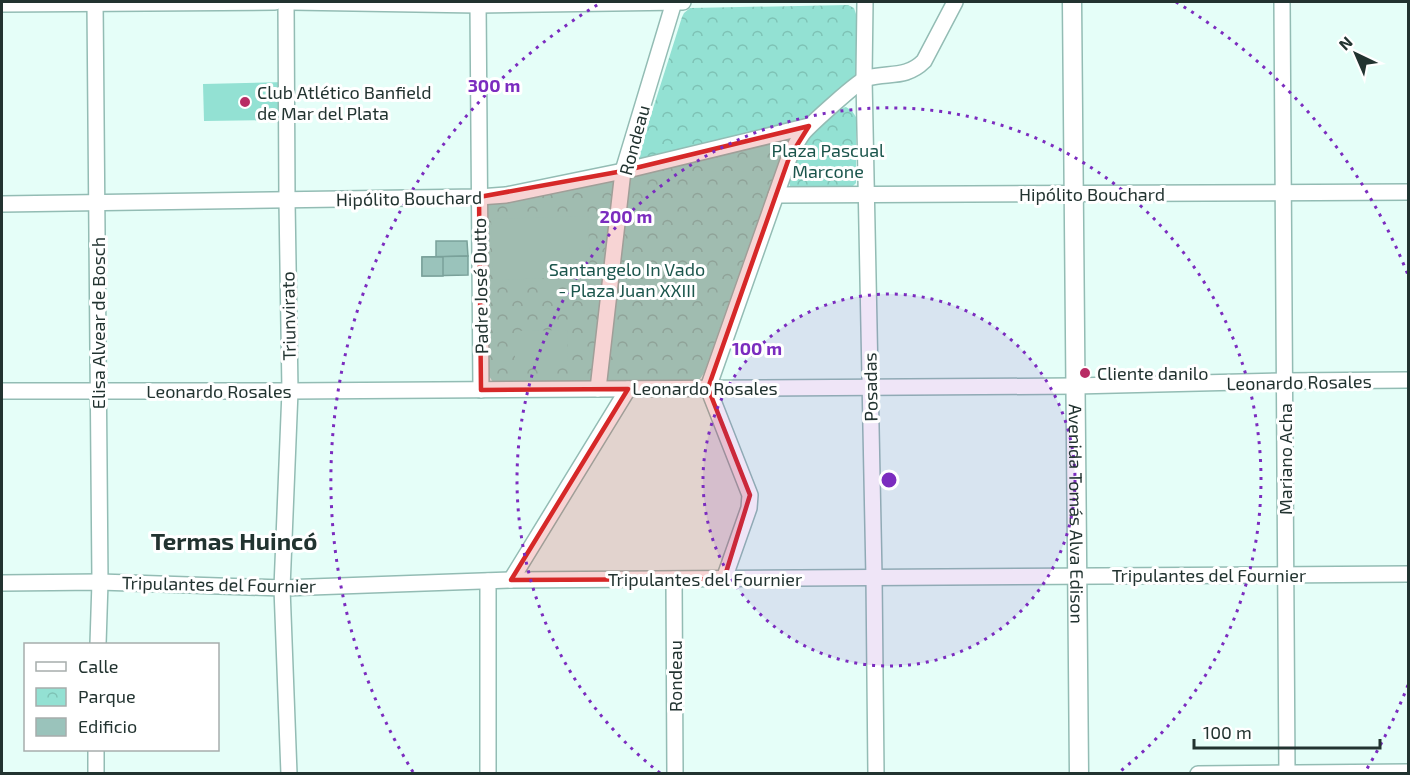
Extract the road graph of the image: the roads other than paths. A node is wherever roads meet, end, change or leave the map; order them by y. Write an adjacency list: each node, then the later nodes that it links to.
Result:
1 (95, 2): 2 (street); 12 (street); 23 (street, Elisa Alvear de Bosch)
2 (275, 2)
3 (286, 2): 22 (street, Triunvirato)
4 (291, 2): 11 (street)
5 (674, 2): 6 (street); 11 (street); 15 (street, Rondeau)
6 (683, 2)
7 (865, 2): 13 (street, Posadas)
8 (955, 2): 13 (street)
9 (1072, 2): 18 (main road, Avenida Tomás Alva Edison)
10 (1282, 2): 17 (street, Mariano Acha)
11 (478, 3): 21 (street, Padre José Dutto)
12 (2, 4)
13 (864, 78): 14 (street); 20 (street, Posadas)
14 (809, 126): 15 (street, Hipólito Bouchard); 19 (street)
15 (623, 171): 21 (street, Hipólito Bouchard); 30 (street, Rondeau)
16 (1408, 192): 17 (street, Hipólito Bouchard)
17 (1284, 193): 18 (street, Hipólito Bouchard); 26 (street, Mariano Acha)
18 (1073, 194): 20 (street, Hipólito Bouchard); 27 (main road, Avenida Tomás Alva Edison)
19 (776, 195): 20 (street, Hipólito Bouchard); 29 (street)
20 (867, 195): 28 (street, Posadas)
21 (479, 197): 22 (street, Hipólito Bouchard); 33 (street, Padre José Dutto)
22 (287, 201): 23 (street, Hipólito Bouchard); 35 (street, Triunvirato)
23 (97, 202): 24 (street, Hipólito Bouchard); 32 (street, Elisa Alvear de Bosch)
24 (2, 204)
25 (1408, 380): 26 (street, Leonardo Rosales)
26 (1285, 381): 27 (street, Leonardo Rosales); 37 (street, Mariano Acha)
27 (1075, 386): 28 (street, Leonardo Rosales); 38 (main road, Avenida Tomás Alva Edison)
28 (870, 387): 29 (street, Leonardo Rosales); 39 (street, Posadas)
29 (708, 388): 31 (street, Leonardo Rosales); 41 (street)
30 (598, 389): 31 (street, Leonardo Rosales); 33 (street, Leonardo Rosales)
31 (628, 389): 42 (street)
32 (98, 390): 34 (street, Leonardo Rosales); 35 (street, Leonardo Rosales); 44 (street, Elisa Alvear de Bosch)
33 (481, 390): 35 (street, Leonardo Rosales)
34 (2, 391)
35 (290, 391): 46 (street, Triunvirato)
36 (1408, 574): 37 (street, Tripulantes del Fournier)
37 (1286, 575): 38 (street, Tripulantes del Fournier); 50 (street, Mariano Acha)
38 (1077, 576): 39 (street, Tripulantes del Fournier); 56 (main road, Avenida Tomás Alva Edison)
39 (874, 577): 41 (street, Tripulantes del Fournier); 55 (street, Posadas)
40 (675, 579): 41 (street, Tripulantes del Fournier); 42 (street, Tripulantes del Fournier); 54 (street, Rondeau)
41 (724, 579)
42 (511, 580): 43 (street, Tripulantes del Fournier)
43 (488, 581): 46 (street, Tripulantes del Fournier); 53 (street)
44 (100, 582): 45 (street, Tripulantes del Fournier); 46 (street, Tripulantes del Fournier); 47 (street, Elisa Alvear de Bosch)
45 (2, 583)
46 (282, 588): 52 (street, Triunvirato)
47 (98, 643)
48 (96, 751): 51 (street)
49 (1408, 772): 50 (street)
50 (1287, 773): 57 (street)
51 (96, 774)
52 (289, 774)
53 (488, 774)
54 (675, 774)
55 (876, 774)
56 (1079, 774)
57 (1198, 774)

